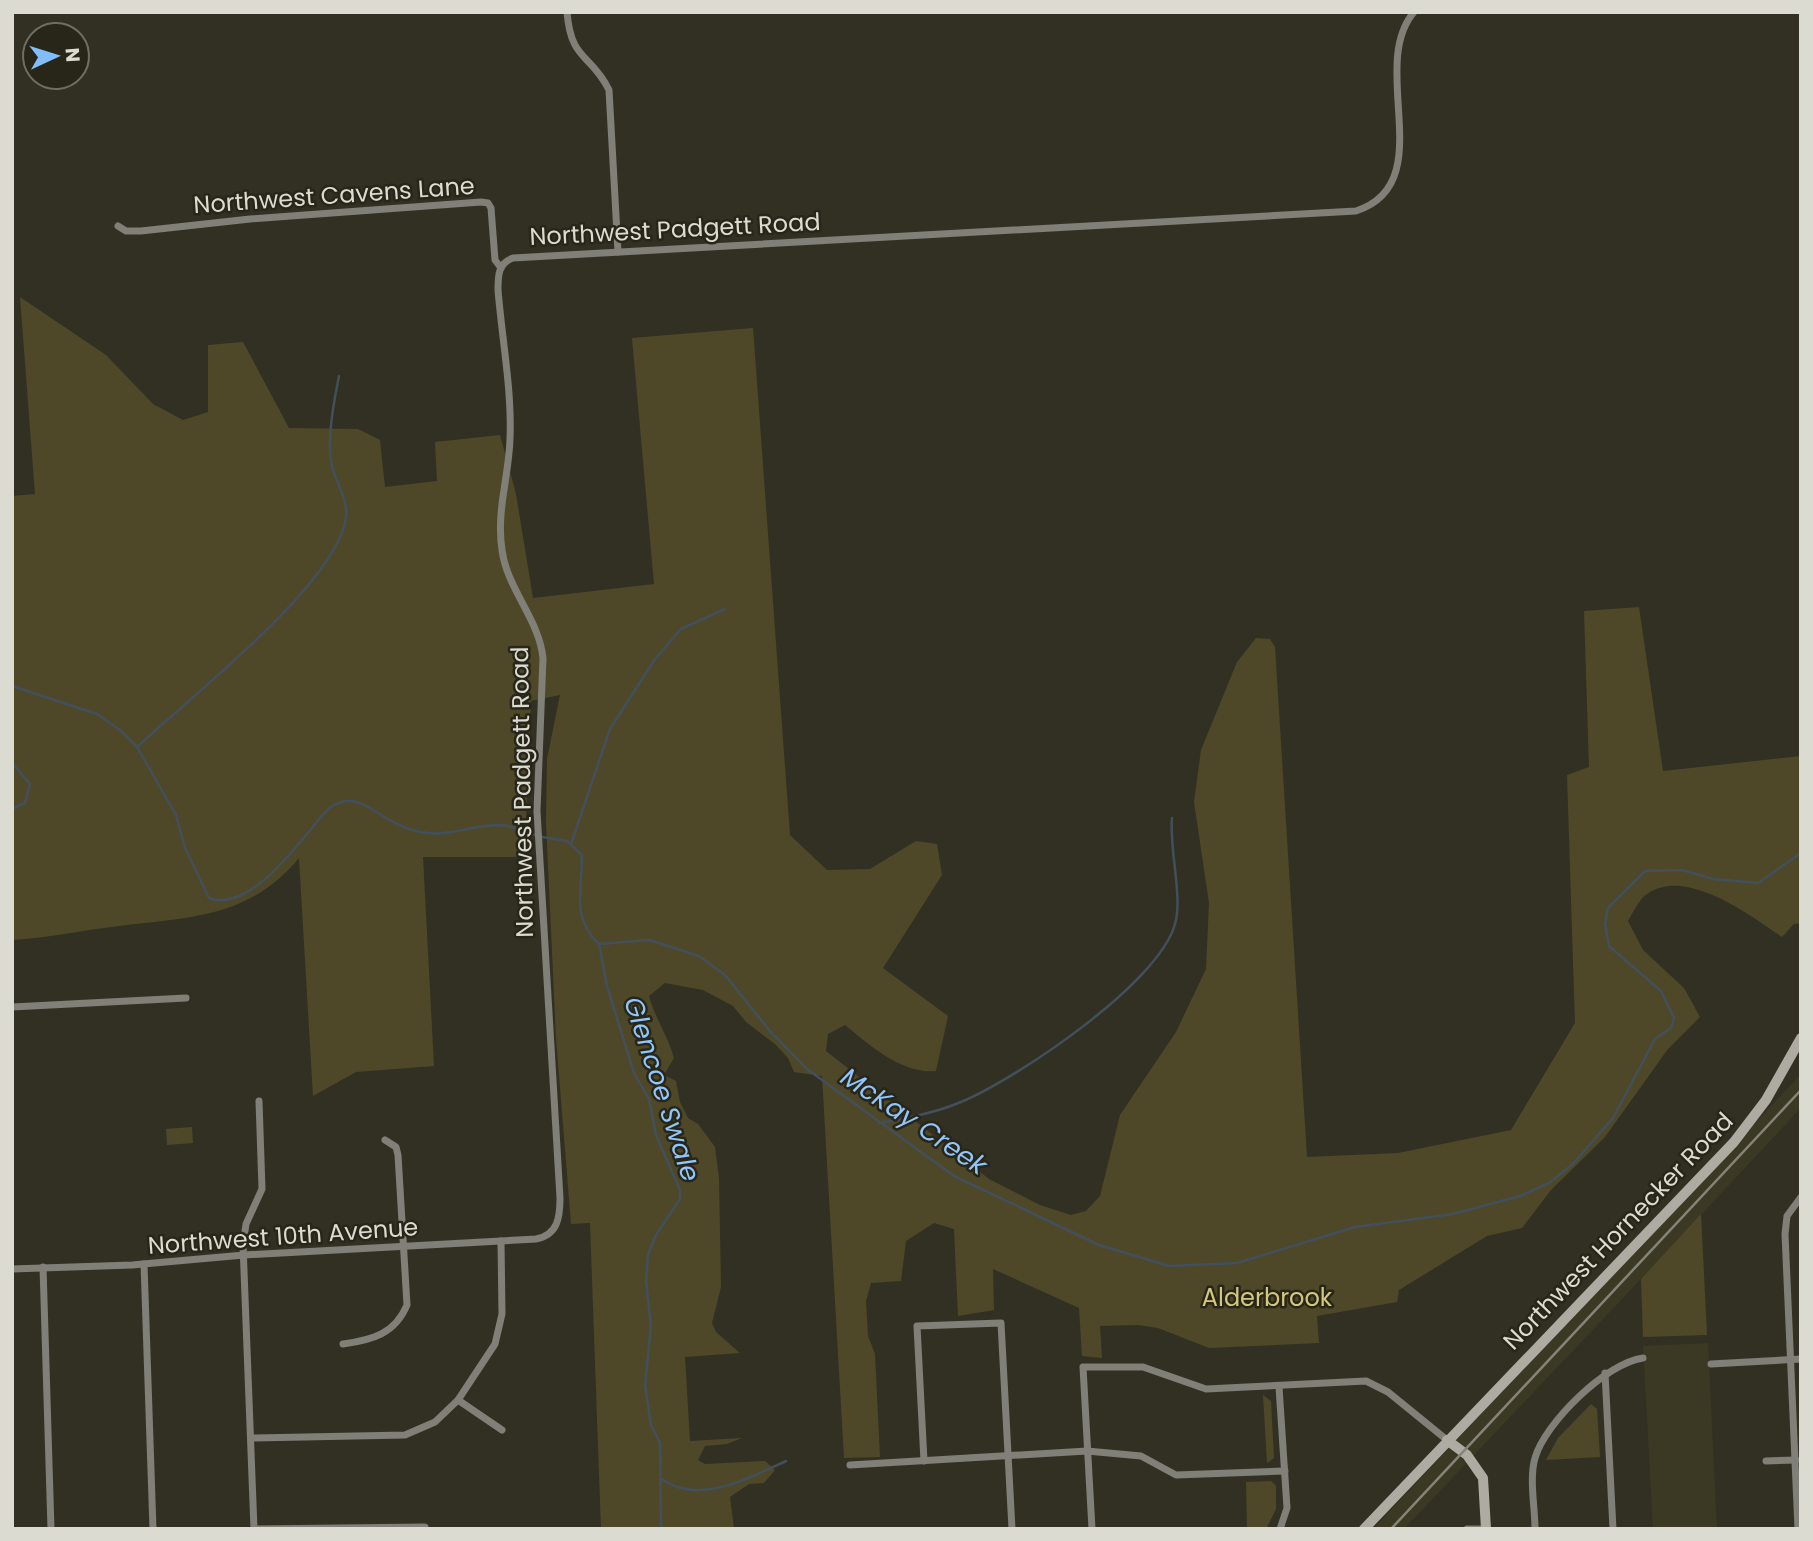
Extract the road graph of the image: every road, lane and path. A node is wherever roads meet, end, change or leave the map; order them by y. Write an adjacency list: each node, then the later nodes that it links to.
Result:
1 (566, 12): 4 (street)
2 (1414, 12): 4 (street, Northwest Padgett Road)
3 (118, 226): 5 (street, Northwest Cavens Lane)
4 (618, 252): 5 (street, Northwest Padgett Road)
5 (500, 268): 12 (street, Northwest Padgett Road)
6 (186, 998): 7 (street)
7 (12, 1007)
8 (1801, 1038): 29 (street, Northwest Hornecker Road)
9 (259, 1101): 15 (street)
10 (385, 1140): 14 (street)
11 (1801, 1197): 22 (street)
12 (553, 1231): 13 (street, Northwest 10th Avenue)
13 (501, 1241): 14 (street, Northwest 10th Avenue); 26 (street)
14 (406, 1247): 15 (street, Northwest 10th Avenue); 19 (street)
15 (244, 1255): 16 (street, Northwest 10th Avenue); 28 (street)
16 (144, 1264): 17 (street, Northwest 10th Avenue); 39 (street)
17 (43, 1267): 18 (street, Northwest 10th Avenue); 38 (street)
18 (12, 1269)
19 (343, 1344)
20 (1643, 1358): 24 (street)
21 (1801, 1359): 22 (street)
22 (1791, 1360): 23 (street); 32 (street)
23 (1711, 1364)
24 (1605, 1373): 47 (street); 48 (street)
25 (1279, 1387): 29 (street); 30 (street); 36 (street)
26 (458, 1400): 27 (street); 28 (street)
27 (502, 1430)
28 (251, 1438): 40 (street)
29 (1447, 1440): 44 (street, Northwest Hornecker Road); 46 (street)
30 (1087, 1451): 31 (street); 36 (street); 42 (street)
31 (1007, 1456): 33 (street); 33 (street); 41 (street)
32 (1796, 1460): 34 (street); 49 (street)
33 (924, 1461): 35 (street)
34 (1766, 1461)
35 (850, 1465)
36 (1285, 1471): 43 (street)
37 (425, 1527): 40 (street)
38 (51, 1529)
39 (153, 1529)
40 (254, 1529)
41 (1012, 1529)
42 (1091, 1529)
43 (1280, 1529)
44 (1364, 1529)
45 (1467, 1529): 46 (street)
46 (1486, 1529)
47 (1535, 1529)
48 (1613, 1529)
49 (1798, 1529)

